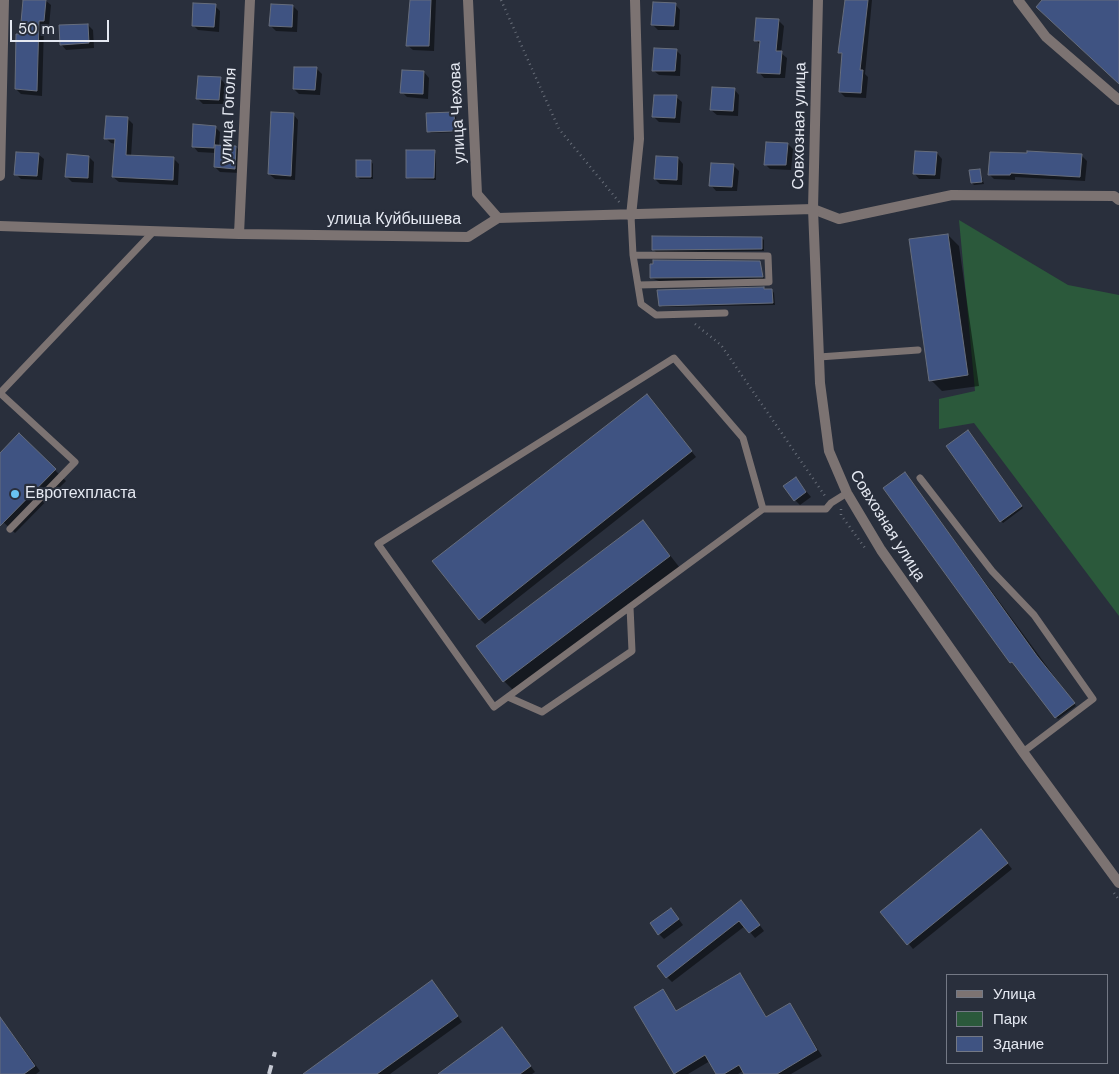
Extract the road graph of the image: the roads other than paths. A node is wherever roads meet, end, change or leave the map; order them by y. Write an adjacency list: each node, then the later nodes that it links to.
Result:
1 (4, 0): 8 (street)
2 (250, 0): 15 (street, улица Гоголя)
3 (468, 0): 12 (street, улица Чехова)
4 (635, 0): 11 (street)
5 (818, 0): 10 (street, Совхозная улица)
6 (1018, 0): 7 (street)
7 (1119, 100)
8 (0, 176)
9 (1119, 200): 10 (street)
10 (813, 209): 11 (street); 20 (street, Совхозная улица)
11 (631, 216): 12 (street); 16 (lane)
12 (498, 218): 15 (street, улица Куйбышева)
13 (0, 226): 14 (street, улица Куйбышева)
14 (154, 232): 15 (street, улица Куйбышева); 21 (lane)
15 (239, 234)
16 (633, 255): 17 (lane); 17 (lane)
17 (638, 285): 18 (lane)
18 (726, 313)
19 (918, 350): 20 (lane)
20 (819, 357): 23 (street, Совхозная улица)
21 (0, 393): 25 (lane)
22 (920, 478): 28 (lane)
23 (847, 493): 24 (lane); 28 (street, Совхозная улица)
24 (763, 510): 26 (lane); 27 (lane)
25 (10, 529)
26 (630, 607): 27 (lane); 27 (lane)
27 (508, 697)
28 (1023, 752): 29 (street, Совхозная улица)
29 (1119, 883)

